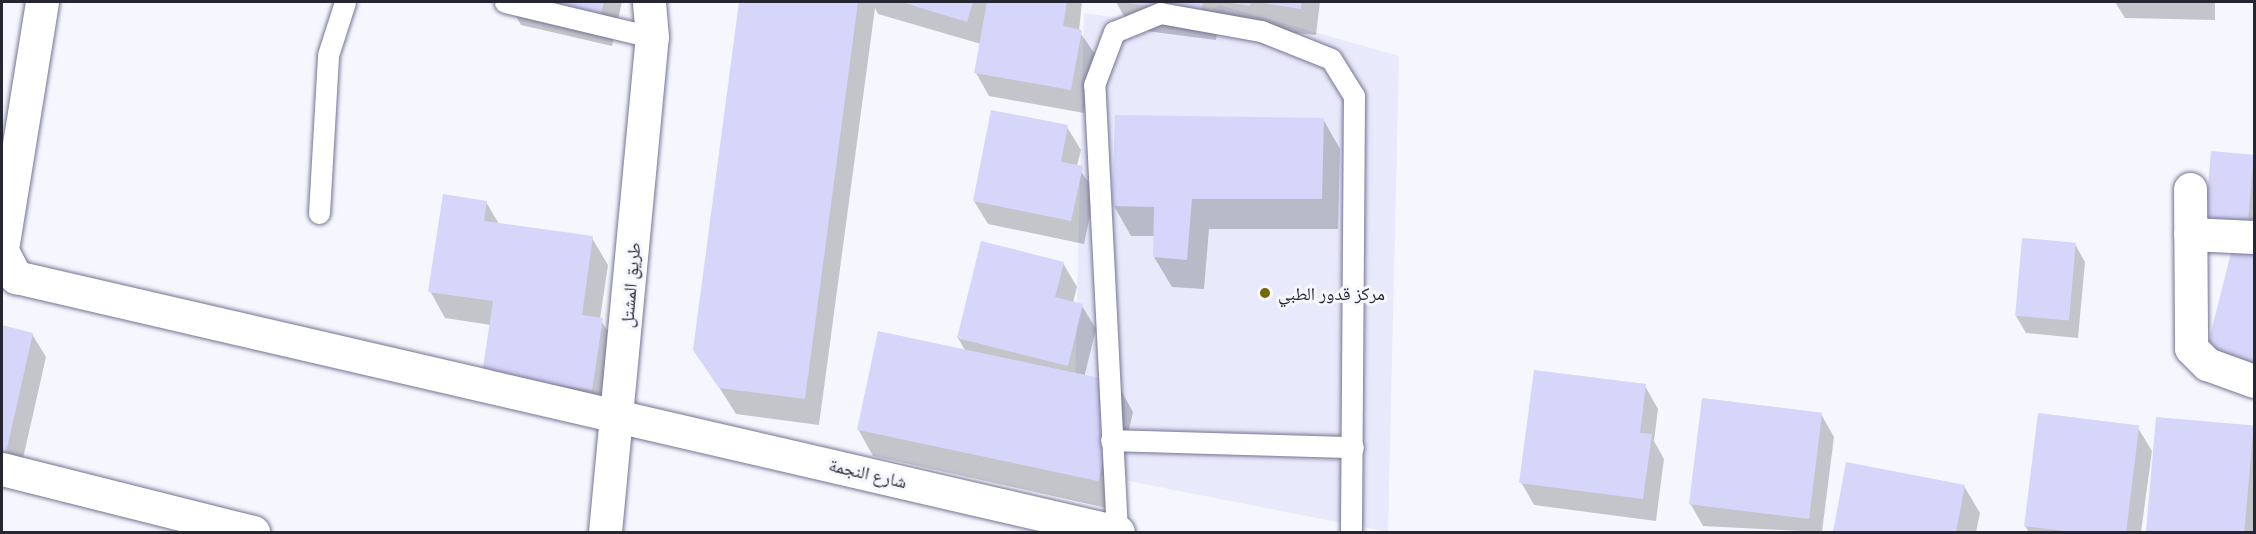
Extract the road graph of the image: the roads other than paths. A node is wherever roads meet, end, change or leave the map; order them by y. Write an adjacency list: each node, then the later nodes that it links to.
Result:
1 (42, 2): 11 (street)
2 (345, 2): 8 (lane)
3 (505, 2): 6 (lane)
4 (649, 2): 6 (street, طريق المشتل)
5 (667, 2): 6 (street, طريق المشتل)
6 (652, 37): 13 (street, طريق المشتل)
7 (2190, 189): 9 (street)
8 (319, 213)
9 (2190, 234): 10 (street); 12 (street)
10 (2254, 237)
11 (2, 250): 13 (street, شارع النجمة)
12 (2254, 381)
13 (619, 414): 18 (street, طريق المشتل); 19 (street, شارع النجمة)
14 (1111, 440): 15 (lane); 15 (lane); 19 (lane)
15 (1353, 447): 20 (lane)
16 (2, 468): 17 (street)
17 (253, 532)
18 (605, 532)
19 (1117, 532)
20 (1351, 532)

